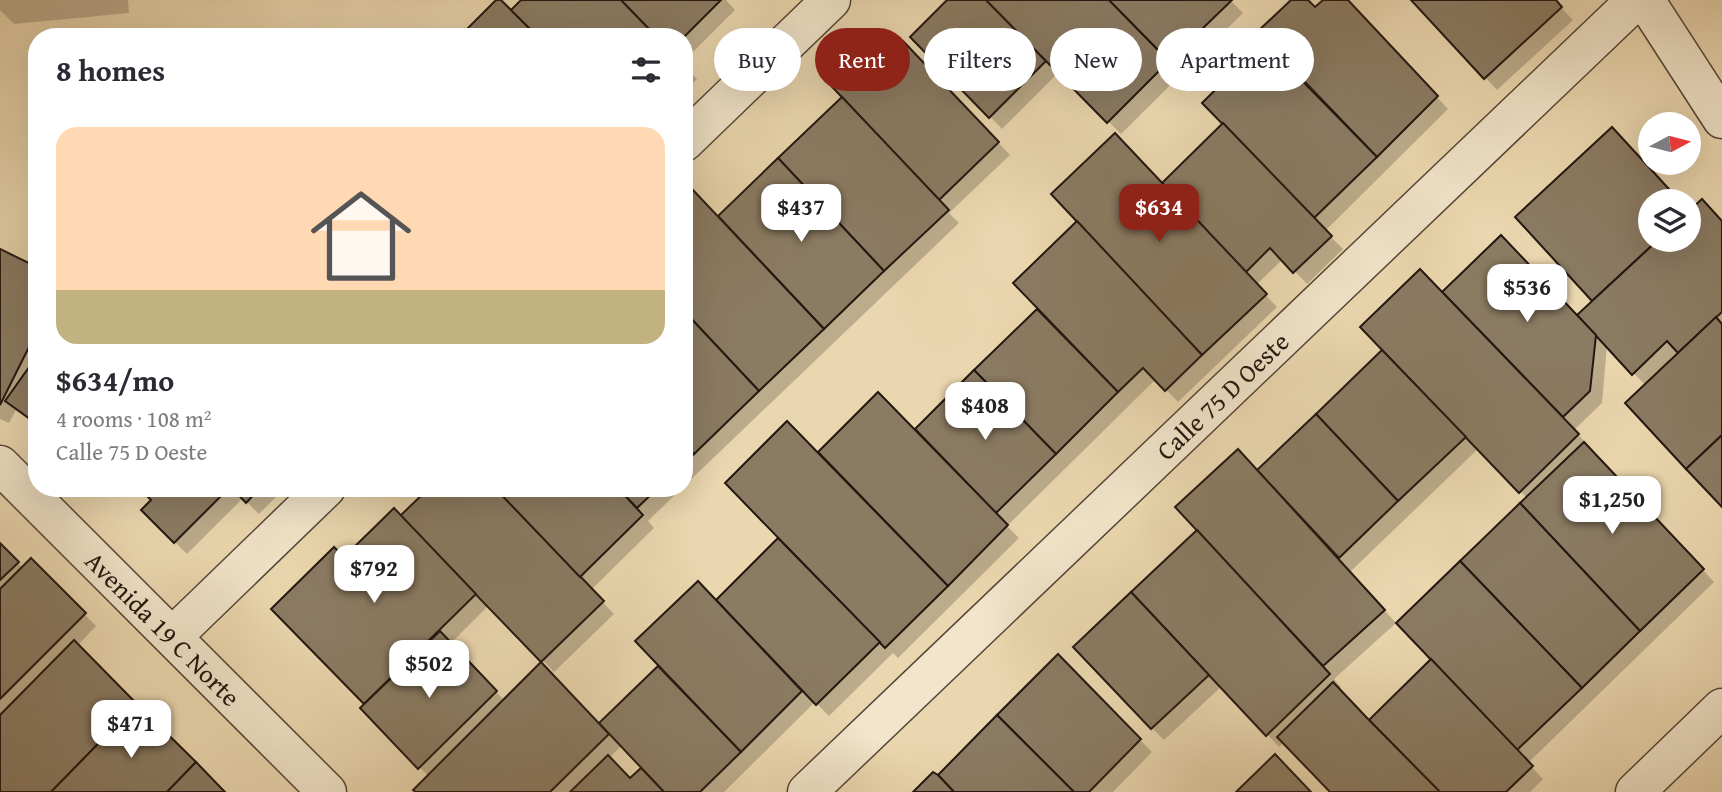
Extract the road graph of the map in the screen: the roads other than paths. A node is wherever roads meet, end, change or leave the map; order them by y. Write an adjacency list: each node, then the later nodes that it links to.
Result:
1 (831, 0): 5 (street)
2 (1636, 0): 13 (street, Calle 75 D Oeste)
3 (1645, 0): 4 (street)
4 (1722, 119)
5 (693, 133)
6 (0, 465): 7 (street, Avenida 19 C Norte)
7 (28, 493)
8 (32, 497): 10 (street, Avenida 19 C Norte)
9 (317, 497): 10 (street)
10 (173, 636): 12 (street, Avenida 19 C Norte)
11 (1722, 708): 14 (street)
12 (327, 792)
13 (807, 792)
14 (1635, 792)

